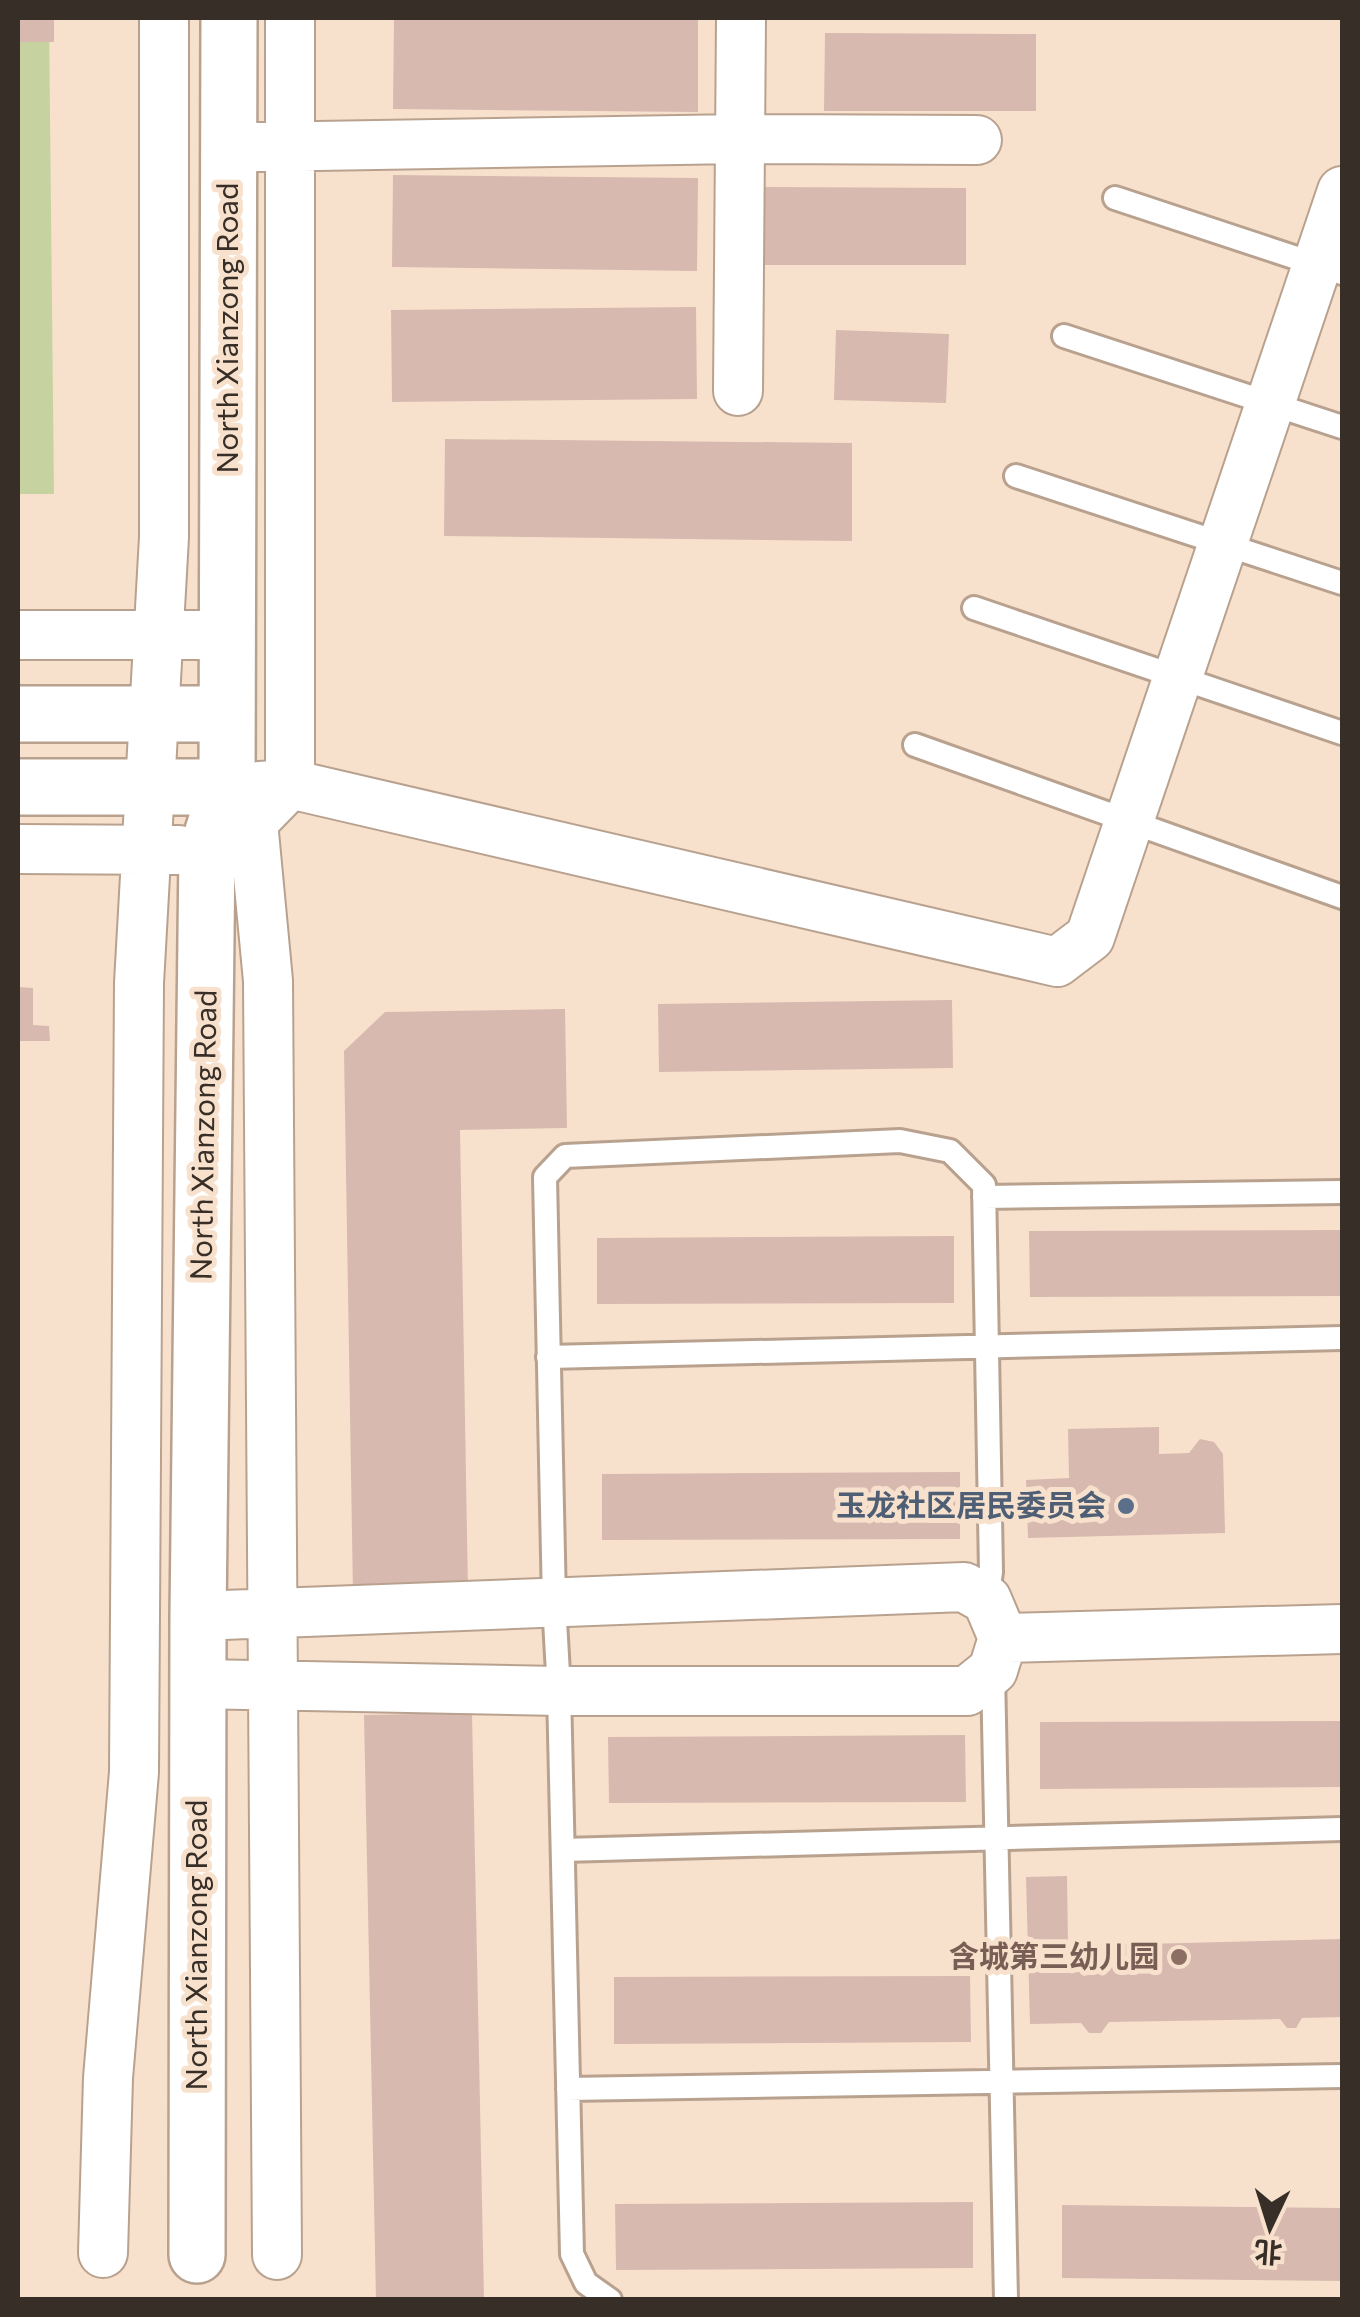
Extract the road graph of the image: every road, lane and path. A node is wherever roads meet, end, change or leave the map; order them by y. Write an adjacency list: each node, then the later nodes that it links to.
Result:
1 (164, 18): 20 (street)
2 (229, 18): 8 (main road, North Xianzong Road)
3 (290, 18): 7 (street)
4 (741, 18): 5 (street)
5 (740, 140): 6 (street); 7 (street); 13 (street)
6 (978, 140)
7 (290, 147): 8 (street); 29 (street)
8 (228, 148): 21 (main road, North Xianzong Road)
9 (1342, 191): 11 (street)
10 (1115, 198): 11 (lane)
11 (1330, 268): 14 (street)
12 (1064, 336): 14 (lane)
13 (738, 391)
14 (1270, 404): 15 (lane); 17 (street)
15 (1342, 428)
16 (1016, 476): 17 (lane)
17 (1223, 544): 18 (lane); 23 (street)
18 (1342, 583)
19 (974, 608): 23 (lane)
20 (158, 635): 21 (street); 22 (street); 25 (street)
21 (228, 635): 26 (main road, North Xianzong Road)
22 (18, 636)
23 (1178, 677): 27 (lane); 33 (street)
24 (18, 714): 25 (main road)
25 (154, 714): 26 (main road); 31 (street)
26 (227, 714): 32 (main road, North Xianzong Road)
27 (1342, 733)
28 (914, 744): 33 (lane)
29 (290, 784): 32 (street); 33 (street); 36 (street)
30 (18, 787): 31 (main road)
31 (150, 788): 32 (main road); 35 (street)
32 (227, 788): 36 (main road, North Xianzong Road)
33 (1129, 821): 37 (lane)
34 (18, 848): 35 (street)
35 (146, 850): 36 (street); 55 (street)
36 (232, 851): 44 (main road, North Xianzong Road); 57 (street)
37 (1342, 897)
38 (1342, 1192): 39 (lane)
39 (984, 1197): 41 (lane); 42 (lane)
40 (1342, 1338): 41 (lane)
41 (986, 1346): 42 (lane); 46 (lane)
42 (548, 1357): 43 (lane)
43 (554, 1603): 44 (street); 46 (street); 48 (lane)
44 (198, 1616): 47 (main road, North Xianzong Road)
45 (1342, 1630): 46 (street)
46 (994, 1636): 48 (street); 50 (lane)
47 (198, 1684): 48 (street); 56 (main road, North Xianzong Road)
48 (559, 1691): 51 (lane)
49 (1342, 1828): 50 (lane)
50 (996, 1838): 51 (lane); 53 (lane)
51 (563, 1850): 54 (lane)
52 (1342, 2076): 53 (lane)
53 (1001, 2082): 54 (lane); 59 (lane)
54 (568, 2089): 58 (lane)
55 (103, 2253)
56 (197, 2254)
57 (277, 2255)
58 (610, 2300)
59 (1006, 2300)

